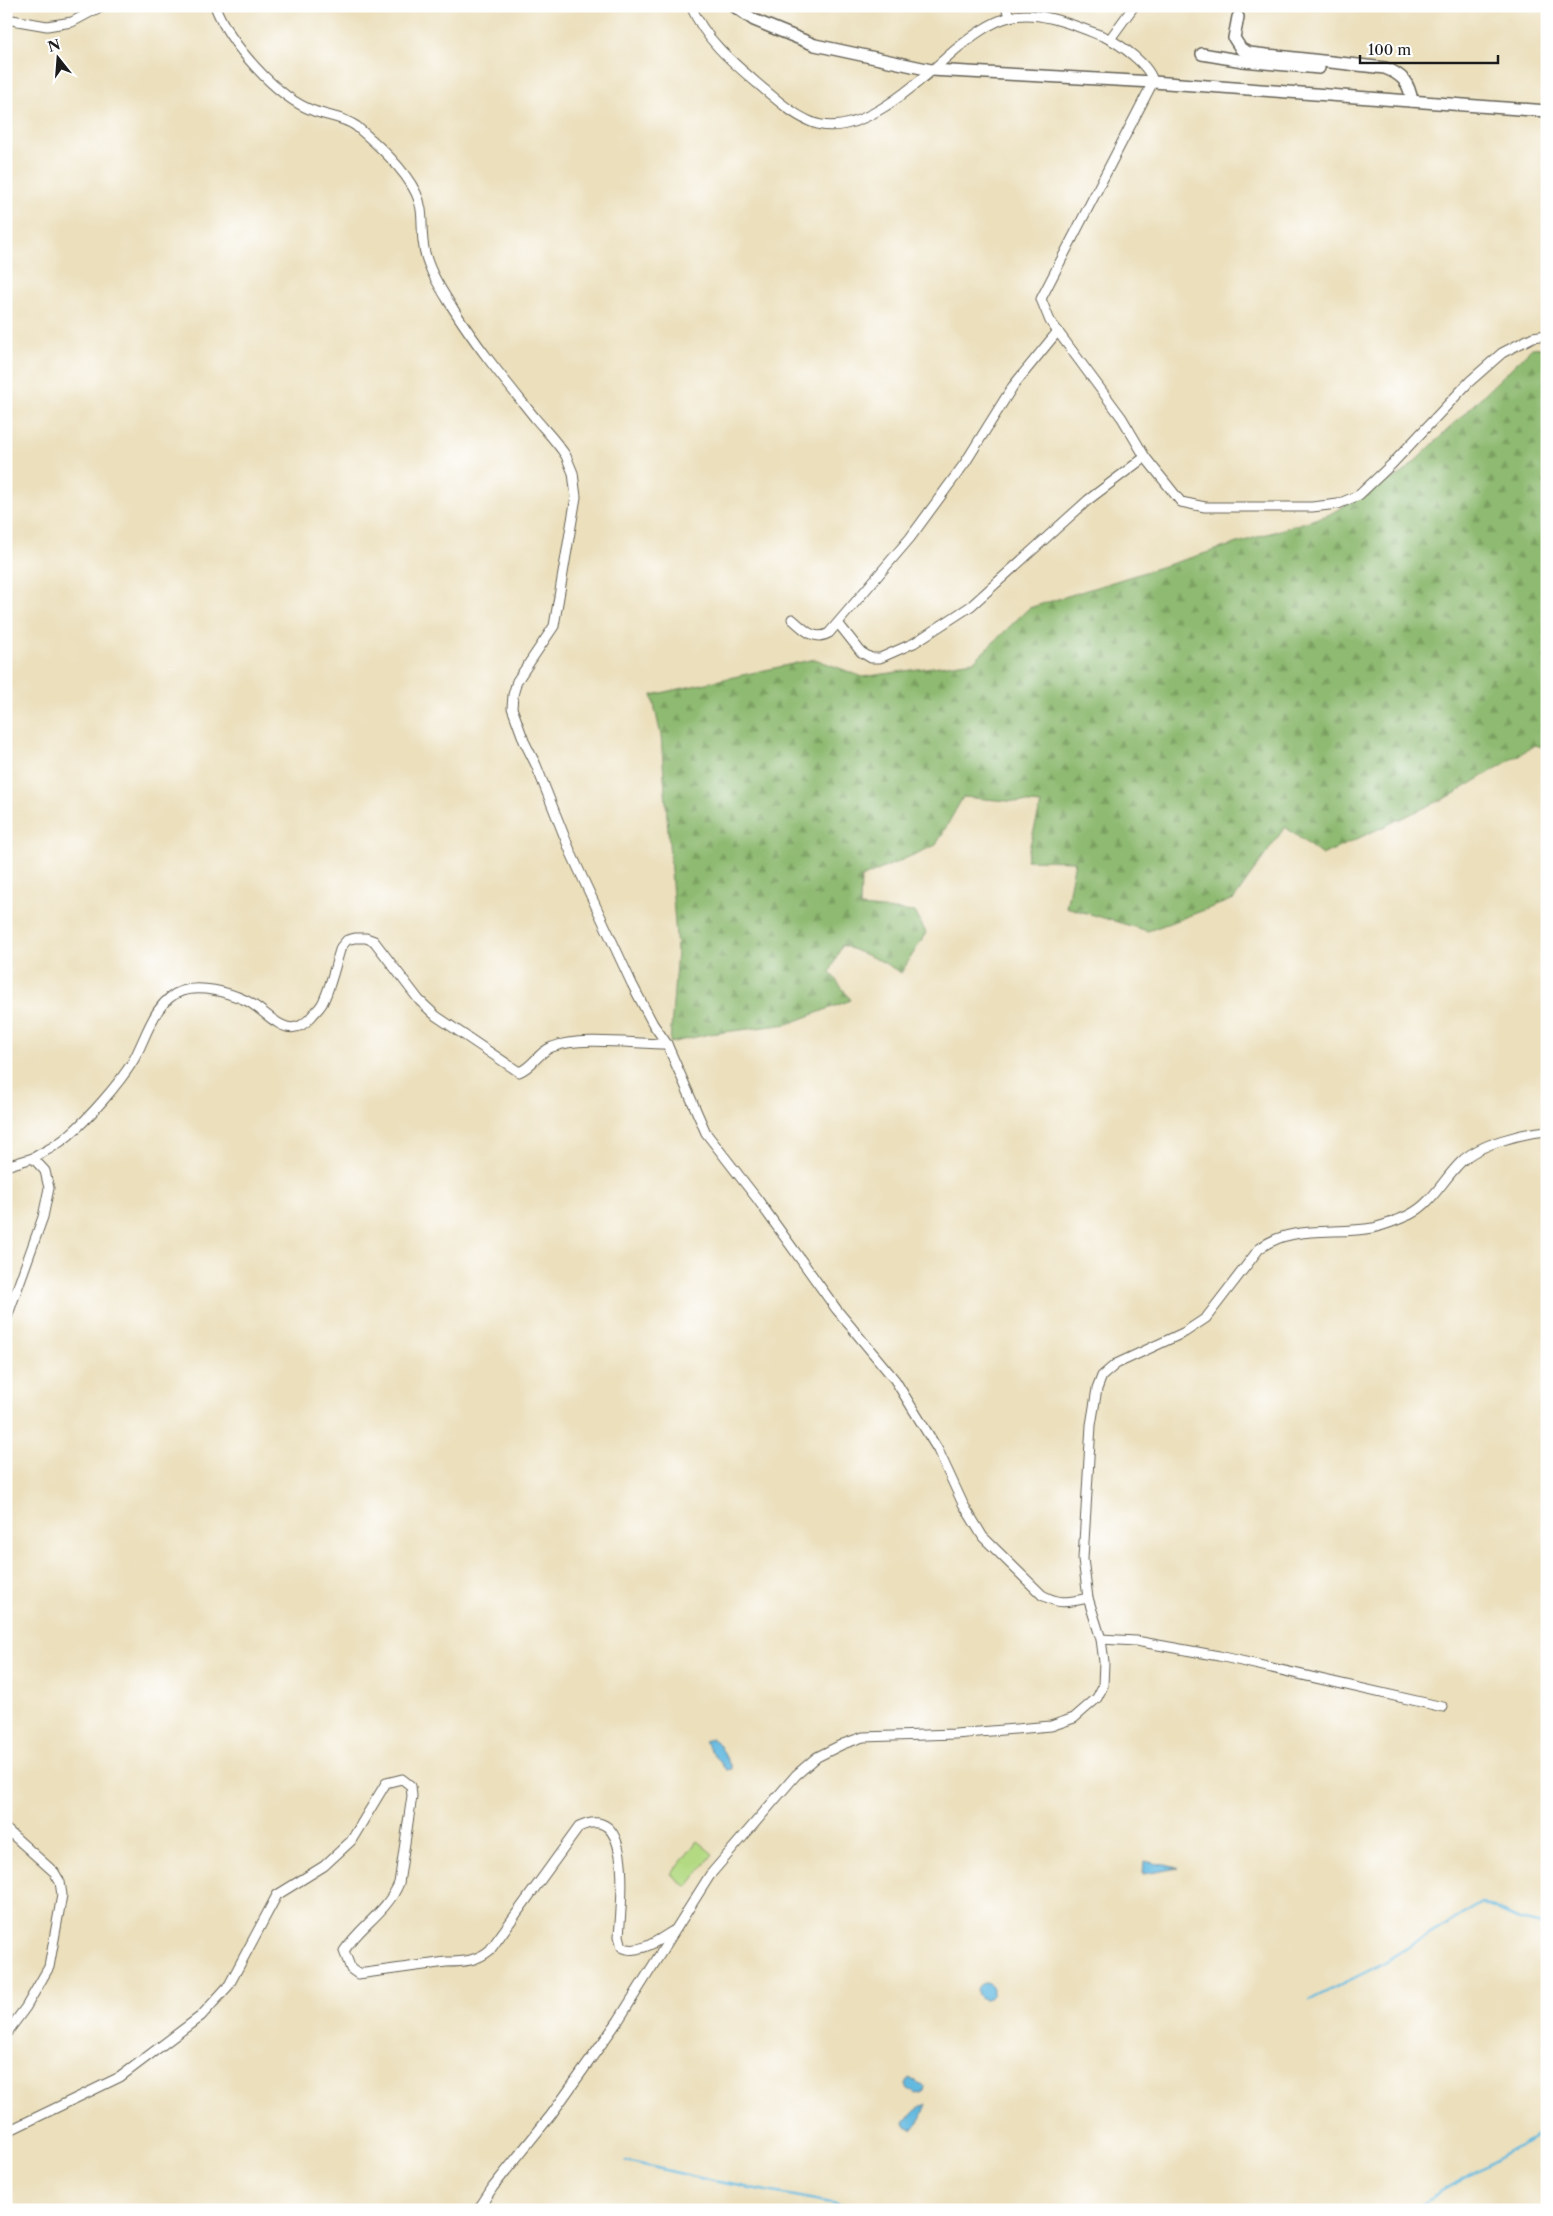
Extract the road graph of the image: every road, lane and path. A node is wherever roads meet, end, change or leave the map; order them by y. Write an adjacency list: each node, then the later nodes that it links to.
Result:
1 (102, 6): 9 (street)
2 (215, 6): 22 (street)
3 (690, 6): 13 (street)
4 (734, 6): 13 (main road)
5 (1005, 6): 7 (street)
6 (1134, 6): 10 (street)
7 (1010, 17): 10 (street); 13 (street)
8 (1238, 17): 12 (main road)
9 (6, 19)
10 (1110, 39): 14 (street)
11 (1202, 54): 12 (main road)
12 (1385, 68): 15 (main road)
13 (931, 70): 14 (main road)
14 (1153, 82): 15 (main road); 17 (street)
15 (1412, 101): 16 (main road)
16 (1547, 111)
17 (1058, 331): 19 (street); 21 (street)
18 (1547, 335): 19 (street)
19 (1145, 457): 21 (street)
20 (792, 619): 21 (street)
21 (838, 623)
22 (667, 1044): 24 (street); 27 (street)
23 (1547, 1131): 27 (street)
24 (33, 1158): 25 (street); 26 (street)
25 (6, 1166)
26 (6, 1320)
27 (1088, 1598): 28 (street)
28 (1101, 1639): 29 (street); 31 (street)
29 (1444, 1706)
30 (6, 1829): 32 (street)
31 (675, 1930): 33 (street); 34 (street)
32 (6, 2034)
33 (6, 2132)
34 (478, 2210)

